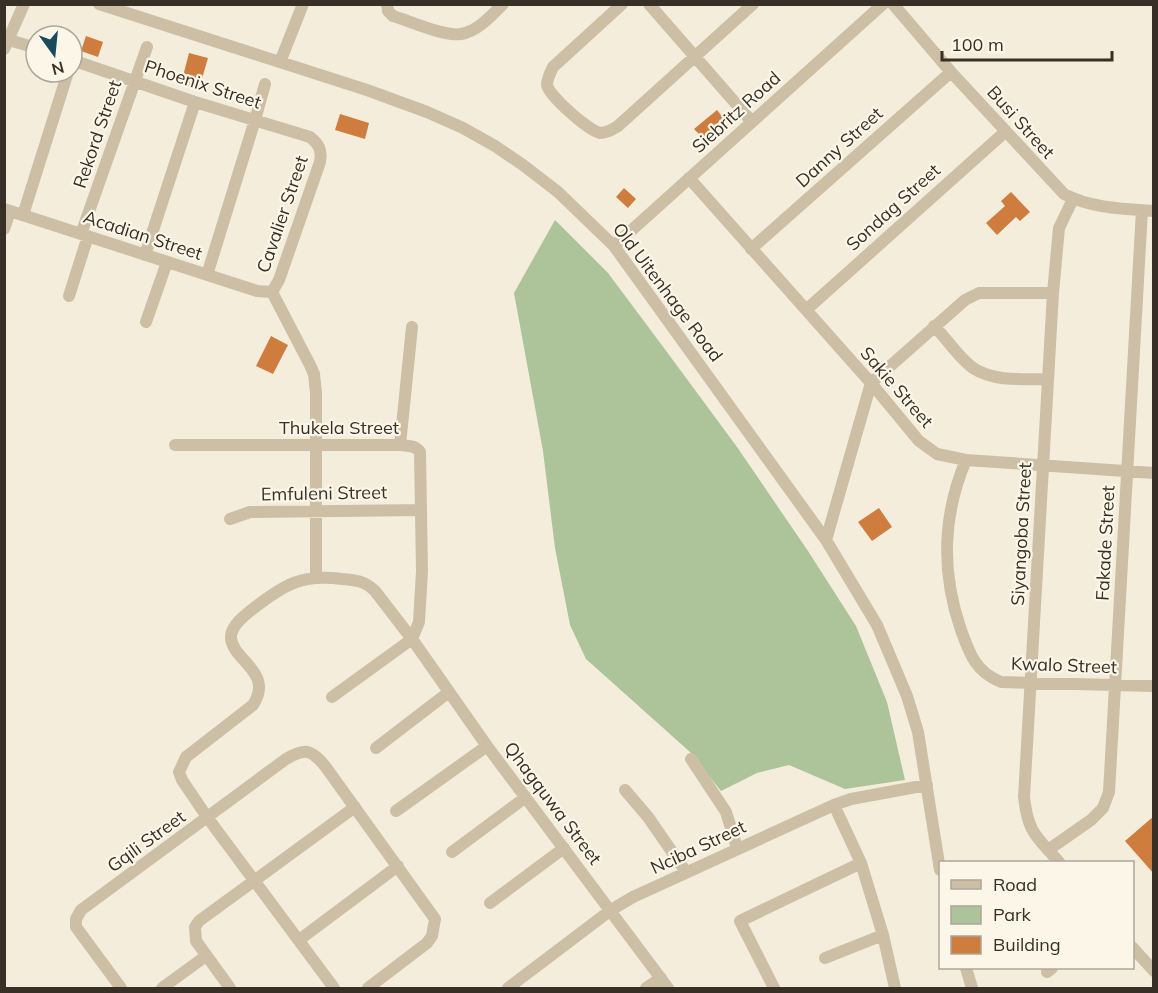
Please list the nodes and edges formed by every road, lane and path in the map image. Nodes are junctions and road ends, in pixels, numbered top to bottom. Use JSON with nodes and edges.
{"nodes":[{"id":1,"x":24,"y":4,"type":"edge"},
{"id":2,"x":99,"y":4,"type":"edge"},
{"id":3,"x":303,"y":4,"type":"edge"},
{"id":4,"x":387,"y":4,"type":"edge"},
{"id":5,"x":503,"y":4,"type":"edge"},
{"id":6,"x":622,"y":4,"type":"edge"},
{"id":7,"x":649,"y":4,"type":"edge"},
{"id":8,"x":753,"y":4,"type":"edge"},
{"id":9,"x":883,"y":4,"type":"edge"},
{"id":10,"x":893,"y":4,"type":"edge"},
{"id":11,"x":7,"y":44,"type":"edge"},
{"id":12,"x":24,"y":46,"type":"edge"},
{"id":13,"x":147,"y":47,"type":"dead end"},
{"id":14,"x":694,"y":56,"type":"junction"},
{"id":15,"x":280,"y":62,"type":"junction"},
{"id":16,"x":84,"y":64,"type":"edge"},
{"id":17,"x":951,"y":72,"type":"junction"},
{"id":18,"x":135,"y":81,"type":"junction"},
{"id":19,"x":64,"y":84,"type":"edge"},
{"id":20,"x":265,"y":84,"type":"dead end"},
{"id":21,"x":195,"y":102,"type":"junction"},
{"id":22,"x":255,"y":120,"type":"junction"},
{"id":23,"x":752,"y":122,"type":"junction"},
{"id":24,"x":1005,"y":132,"type":"junction"},
{"id":25,"x":319,"y":146,"type":"joint"},
{"id":26,"x":689,"y":178,"type":"junction"},
{"id":27,"x":1073,"y":199,"type":"junction"},
{"id":28,"x":7,"y":210,"type":"edge"},
{"id":29,"x":1148,"y":210,"type":"edge"},
{"id":30,"x":23,"y":215,"type":"junction"},
{"id":31,"x":4,"y":230,"type":"edge"},
{"id":32,"x":85,"y":235,"type":"junction"},
{"id":33,"x":614,"y":246,"type":"junction"},
{"id":34,"x":751,"y":249,"type":"junction"},
{"id":35,"x":145,"y":255,"type":"junction"},
{"id":36,"x":167,"y":262,"type":"junction"},
{"id":37,"x":207,"y":275,"type":"junction"},
{"id":38,"x":272,"y":292,"type":"junction"},
{"id":39,"x":1053,"y":293,"type":"junction"},
{"id":40,"x":69,"y":296,"type":"dead end"},
{"id":41,"x":806,"y":310,"type":"junction"},
{"id":42,"x":146,"y":322,"type":"dead end"},
{"id":43,"x":934,"y":326,"type":"junction"},
{"id":44,"x":412,"y":327,"type":"dead end"},
{"id":45,"x":1048,"y":379,"type":"junction"},
{"id":46,"x":871,"y":383,"type":"junction"},
{"id":47,"x":175,"y":445,"type":"dead end"},
{"id":48,"x":400,"y":445,"type":"junction"},
{"id":49,"x":315,"y":446,"type":"junction"},
{"id":50,"x":966,"y":460,"type":"junction"},
{"id":51,"x":1043,"y":466,"type":"junction"},
{"id":52,"x":1127,"y":470,"type":"junction"},
{"id":53,"x":1154,"y":473,"type":"edge"},
{"id":54,"x":421,"y":510,"type":"junction"},
{"id":55,"x":315,"y":511,"type":"junction"},
{"id":56,"x":230,"y":519,"type":"dead end"},
{"id":57,"x":826,"y":540,"type":"junction"},
{"id":58,"x":316,"y":577,"type":"junction"},
{"id":59,"x":412,"y":639,"type":"junction"},
{"id":60,"x":1032,"y":682,"type":"junction"},
{"id":61,"x":1116,"y":685,"type":"junction"},
{"id":62,"x":1154,"y":686,"type":"edge"},
{"id":63,"x":449,"y":692,"type":"junction"},
{"id":64,"x":332,"y":697,"type":"dead end"},
{"id":65,"x":487,"y":746,"type":"junction"},
{"id":66,"x":376,"y":748,"type":"dead end"},
{"id":67,"x":691,"y":759,"type":"dead end"},
{"id":68,"x":927,"y":785,"type":"junction"},
{"id":69,"x":625,"y":790,"type":"dead end"},
{"id":70,"x":526,"y":797,"type":"junction"},
{"id":71,"x":834,"y":805,"type":"junction"},
{"id":72,"x":355,"y":807,"type":"junction"},
{"id":73,"x":396,"y":811,"type":"dead end"},
{"id":74,"x":207,"y":817,"type":"junction"},
{"id":75,"x":564,"y":848,"type":"junction"},
{"id":76,"x":737,"y":848,"type":"junction"},
{"id":77,"x":1048,"y":850,"type":"junction"},
{"id":78,"x":452,"y":852,"type":"dead end"},
{"id":79,"x":1058,"y":861,"type":"edge"},
{"id":80,"x":939,"y":863,"type":"edge"},
{"id":81,"x":861,"y":864,"type":"junction"},
{"id":82,"x":398,"y":866,"type":"junction"},
{"id":83,"x":686,"y":872,"type":"junction"},
{"id":84,"x":255,"y":879,"type":"junction"},
{"id":85,"x":490,"y":903,"type":"dead end"},
{"id":86,"x":611,"y":910,"type":"junction"},
{"id":87,"x":883,"y":935,"type":"junction"},
{"id":88,"x":299,"y":940,"type":"junction"},
{"id":89,"x":1134,"y":949,"type":"edge"},
{"id":90,"x":206,"y":956,"type":"junction"},
{"id":91,"x":825,"y":958,"type":"dead end"},
{"id":92,"x":966,"y":969,"type":"edge"},
{"id":93,"x":1154,"y":971,"type":"edge"},
{"id":94,"x":665,"y":983,"type":"edge"},
{"id":95,"x":121,"y":988,"type":"edge"},
{"id":96,"x":162,"y":988,"type":"edge"},
{"id":97,"x":230,"y":988,"type":"edge"},
{"id":98,"x":334,"y":988,"type":"edge"},
{"id":99,"x":368,"y":988,"type":"edge"},
{"id":100,"x":508,"y":988,"type":"edge"},
{"id":101,"x":646,"y":988,"type":"edge"},
{"id":102,"x":774,"y":988,"type":"edge"},
{"id":103,"x":895,"y":988,"type":"edge"},
{"id":104,"x":972,"y":988,"type":"edge"}],
"edges":[{"from":1,"to":11,"type":"street"},
{"from":2,"to":15,"type":"street","name":"Old Uitenhage Road"},
{"from":3,"to":15,"type":"street"},
{"from":4,"to":5,"type":"street"},
{"from":6,"to":14,"type":"street"},
{"from":7,"to":14,"type":"street"},
{"from":8,"to":14,"type":"street"},
{"from":9,"to":23,"type":"street","name":"Siebritz Road"},
{"from":10,"to":17,"type":"street","name":"Busi Street"},
{"from":11,"to":12,"type":"street"},
{"from":13,"to":18,"type":"street","name":"Rekord Street"},
{"from":14,"to":23,"type":"street"},
{"from":15,"to":33,"type":"street","name":"Old Uitenhage Road"},
{"from":16,"to":18,"type":"street","name":"Phoenix Street"},
{"from":17,"to":24,"type":"street","name":"Busi Street"},
{"from":17,"to":34,"type":"street","name":"Danny Street"},
{"from":18,"to":21,"type":"street","name":"Phoenix Street"},
{"from":18,"to":32,"type":"street","name":"Rekord Street"},
{"from":19,"to":30,"type":"street"},
{"from":20,"to":22,"type":"street"},
{"from":21,"to":22,"type":"street","name":"Phoenix Street"},
{"from":21,"to":35,"type":"street"},
{"from":22,"to":25,"type":"street","name":"Phoenix Street"},
{"from":22,"to":37,"type":"street"},
{"from":23,"to":26,"type":"street","name":"Siebritz Road"},
{"from":24,"to":27,"type":"street","name":"Busi Street"},
{"from":24,"to":41,"type":"street","name":"Sondag Street"},
{"from":25,"to":38,"type":"street","name":"Cavalier Street"},
{"from":26,"to":33,"type":"street","name":"Siebritz Road"},
{"from":26,"to":34,"type":"street","name":"Sakie Street"},
{"from":27,"to":29,"type":"street","name":"Busi Street"},
{"from":27,"to":39,"type":"street","name":"Siyangoba Street"},
{"from":28,"to":30,"type":"street","name":"Acadian Street"},
{"from":28,"to":31,"type":"street"},
{"from":29,"to":52,"type":"street","name":"Fakade Street"},
{"from":30,"to":32,"type":"street","name":"Acadian Street"},
{"from":32,"to":35,"type":"street","name":"Acadian Street"},
{"from":32,"to":40,"type":"street","name":"Rekord Street"},
{"from":33,"to":57,"type":"street","name":"Old Uitenhage Road"},
{"from":34,"to":41,"type":"street","name":"Sakie Street"},
{"from":35,"to":36,"type":"street","name":"Acadian Street"},
{"from":36,"to":37,"type":"street","name":"Acadian Street"},
{"from":36,"to":42,"type":"street"},
{"from":37,"to":38,"type":"street","name":"Acadian Street"},
{"from":38,"to":49,"type":"street"},
{"from":39,"to":43,"type":"street"},
{"from":39,"to":45,"type":"street","name":"Siyangoba Street"},
{"from":41,"to":46,"type":"street","name":"Sakie Street"},
{"from":43,"to":45,"type":"street"},
{"from":43,"to":46,"type":"street"},
{"from":44,"to":48,"type":"street"},
{"from":45,"to":51,"type":"street","name":"Siyangoba Street"},
{"from":46,"to":50,"type":"street","name":"Sakie Street"},
{"from":46,"to":57,"type":"street"},
{"from":47,"to":49,"type":"street","name":"Thukela Street"},
{"from":48,"to":49,"type":"street","name":"Thukela Street"},
{"from":48,"to":54,"type":"street","name":"Thukela Street"},
{"from":49,"to":55,"type":"street"},
{"from":50,"to":51,"type":"street","name":"Sakie Street"},
{"from":50,"to":60,"type":"street","name":"Kwalo Street"},
{"from":51,"to":52,"type":"street","name":"Sakie Street"},
{"from":51,"to":60,"type":"street","name":"Siyangoba Street"},
{"from":52,"to":53,"type":"street","name":"Sakie Street"},
{"from":52,"to":61,"type":"street","name":"Fakade Street"},
{"from":54,"to":55,"type":"street","name":"Emfuleni Street"},
{"from":54,"to":59,"type":"street","name":"Thukela Street"},
{"from":55,"to":56,"type":"street","name":"Emfuleni Street"},
{"from":55,"to":58,"type":"street"},
{"from":57,"to":68,"type":"street","name":"Old Uitenhage Road"},
{"from":58,"to":59,"type":"street","name":"Gqili Street"},
{"from":58,"to":74,"type":"street","name":"Gqili Street"},
{"from":59,"to":63,"type":"street","name":"Qhagquwa Street"},
{"from":59,"to":64,"type":"street"},
{"from":60,"to":61,"type":"street","name":"Kwalo Street"},
{"from":60,"to":77,"type":"street","name":"Siyangoba Street"},
{"from":61,"to":62,"type":"street","name":"Kwalo Street"},
{"from":61,"to":77,"type":"street","name":"Fakade Street"},
{"from":63,"to":65,"type":"street","name":"Qhagquwa Street"},
{"from":63,"to":66,"type":"street"},
{"from":65,"to":70,"type":"street","name":"Qhagquwa Street"},
{"from":65,"to":73,"type":"street"},
{"from":67,"to":76,"type":"street"},
{"from":68,"to":71,"type":"street","name":"Nciba Street"},
{"from":68,"to":80,"type":"street","name":"Old Uitenhage Road"},
{"from":69,"to":83,"type":"street"},
{"from":70,"to":75,"type":"street","name":"Qhagquwa Street"},
{"from":70,"to":78,"type":"street"},
{"from":71,"to":76,"type":"street","name":"Nciba Street"},
{"from":71,"to":81,"type":"street"},
{"from":72,"to":74,"type":"street"},
{"from":72,"to":82,"type":"street"},
{"from":72,"to":84,"type":"street"},
{"from":74,"to":84,"type":"street"},
{"from":74,"to":95,"type":"street","name":"Gqili Street"},
{"from":75,"to":85,"type":"street"},
{"from":75,"to":86,"type":"street","name":"Qhagquwa Street"},
{"from":76,"to":83,"type":"street","name":"Nciba Street"},
{"from":77,"to":79,"type":"street","name":"Siyangoba Street"},
{"from":81,"to":87,"type":"street"},
{"from":81,"to":102,"type":"street"},
{"from":82,"to":88,"type":"street"},
{"from":82,"to":99,"type":"street"},
{"from":83,"to":86,"type":"street","name":"Nciba Street"},
{"from":84,"to":88,"type":"street"},
{"from":84,"to":90,"type":"street"},
{"from":86,"to":94,"type":"street","name":"Qhagquwa Street"},
{"from":86,"to":100,"type":"street","name":"Nciba Street"},
{"from":87,"to":91,"type":"street"},
{"from":87,"to":103,"type":"street"},
{"from":88,"to":98,"type":"street"},
{"from":89,"to":93,"type":"street"},
{"from":90,"to":96,"type":"street"},
{"from":90,"to":97,"type":"street"},
{"from":92,"to":104,"type":"street"},
{"from":94,"to":101,"type":"street"}]}
